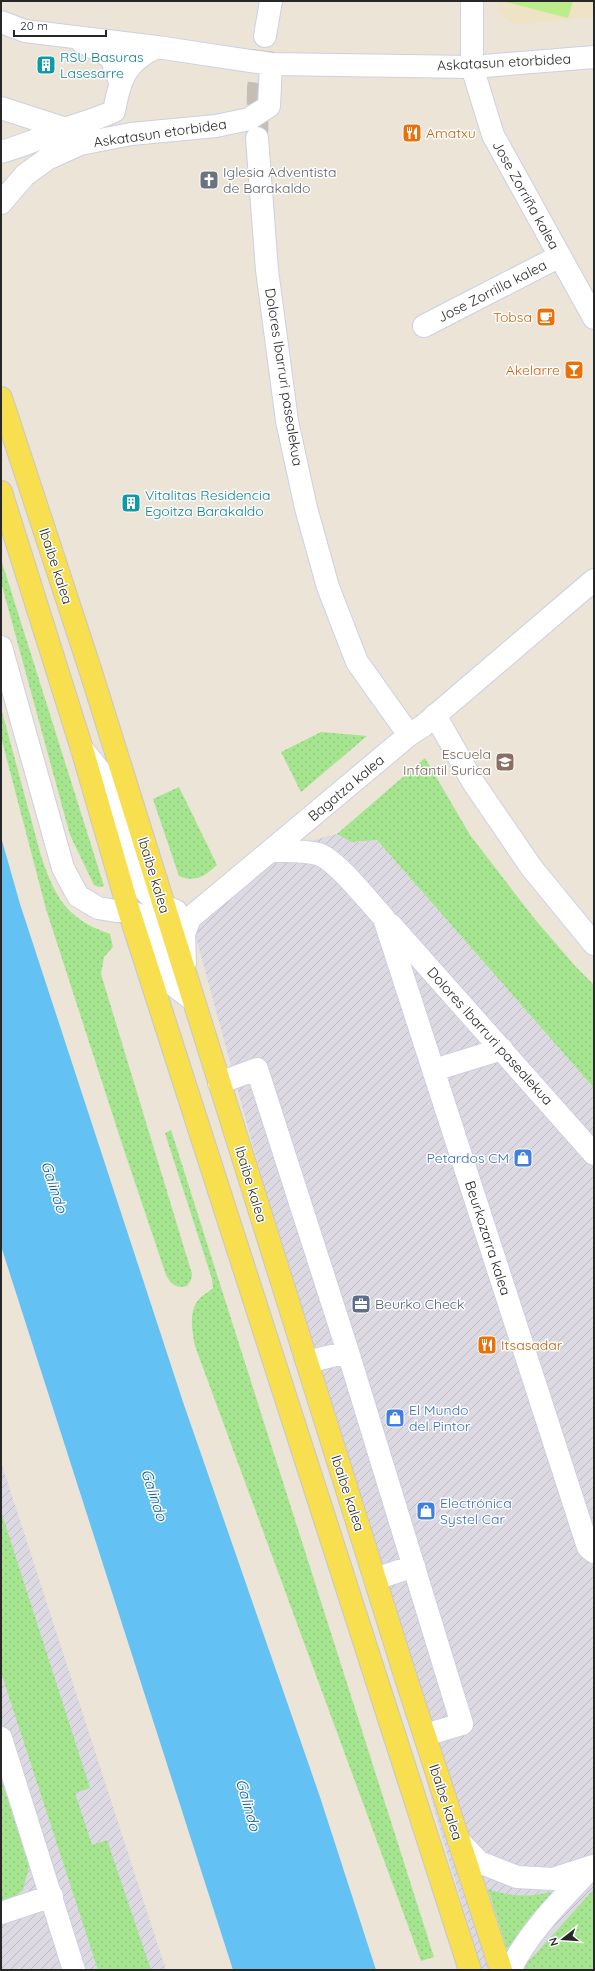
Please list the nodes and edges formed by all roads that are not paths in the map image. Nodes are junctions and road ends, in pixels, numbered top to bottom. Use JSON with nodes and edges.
{"nodes":[{"id":1,"x":271,"y":1,"type":"edge"},
{"id":2,"x":472,"y":1,"type":"edge"},
{"id":3,"x":1,"y":22,"type":"edge"},
{"id":4,"x":69,"y":36,"type":"junction"},
{"id":5,"x":266,"y":36,"type":"tunnel mouth"},
{"id":6,"x":157,"y":47,"type":"junction"},
{"id":7,"x":594,"y":57,"type":"edge"},
{"id":8,"x":270,"y":64,"type":"junction"},
{"id":9,"x":472,"y":67,"type":"junction"},
{"id":10,"x":120,"y":82,"type":"junction"},
{"id":11,"x":1,"y":108,"type":"edge"},
{"id":12,"x":66,"y":129,"type":"junction"},
{"id":13,"x":257,"y":138,"type":"tunnel mouth"},
{"id":14,"x":1,"y":152,"type":"edge"},
{"id":15,"x":1,"y":203,"type":"edge"},
{"id":16,"x":560,"y":256,"type":"junction"},
{"id":17,"x":594,"y":318,"type":"edge"},
{"id":18,"x":424,"y":326,"type":"dead end"},
{"id":19,"x":1,"y":398,"type":"edge"},
{"id":20,"x":1,"y":492,"type":"edge"},
{"id":21,"x":594,"y":580,"type":"edge"},
{"id":22,"x":1,"y":647,"type":"edge"},
{"id":23,"x":435,"y":716,"type":"junction"},
{"id":24,"x":409,"y":735,"type":"junction"},
{"id":25,"x":82,"y":749,"type":"junction"},
{"id":26,"x":271,"y":851,"type":"junction"},
{"id":27,"x":164,"y":906,"type":"junction"},
{"id":28,"x":129,"y":911,"type":"junction"},
{"id":29,"x":190,"y":918,"type":"junction"},
{"id":30,"x":384,"y":918,"type":"junction"},
{"id":31,"x":594,"y":944,"type":"edge"},
{"id":32,"x":185,"y":974,"type":"junction"},
{"id":33,"x":193,"y":1000,"type":"junction"},
{"id":34,"x":502,"y":1049,"type":"junction"},
{"id":35,"x":434,"y":1070,"type":"junction"},
{"id":36,"x":219,"y":1083,"type":"junction"},
{"id":37,"x":594,"y":1154,"type":"edge"},
{"id":38,"x":348,"y":1352,"type":"junction"},
{"id":39,"x":307,"y":1362,"type":"junction"},
{"id":40,"x":594,"y":1552,"type":"edge"},
{"id":41,"x":414,"y":1566,"type":"junction"},
{"id":42,"x":375,"y":1580,"type":"junction"},
{"id":43,"x":424,"y":1735,"type":"junction"},
{"id":44,"x":1,"y":1738,"type":"edge"},
{"id":45,"x":459,"y":1841,"type":"junction"},
{"id":46,"x":593,"y":1866,"type":"edge"},
{"id":47,"x":52,"y":1896,"type":"junction"},
{"id":48,"x":1,"y":1913,"type":"edge"},
{"id":49,"x":74,"y":1970,"type":"edge"},
{"id":50,"x":470,"y":1970,"type":"edge"},
{"id":51,"x":502,"y":1970,"type":"edge"},
{"id":52,"x":510,"y":1970,"type":"edge"}],
"edges":[{"from":1,"to":5,"type":"street"},
{"from":2,"to":9,"type":"street","name":"Jose Zorriña kalea"},
{"from":3,"to":4,"type":"street","name":"Askatasun etorbidea"},
{"from":4,"to":6,"type":"street","name":"Askatasun etorbidea"},
{"from":4,"to":10,"type":"street"},
{"from":6,"to":8,"type":"street","name":"Askatasun etorbidea"},
{"from":6,"to":10,"type":"street","name":"Askatasun etorbidea"},
{"from":7,"to":9,"type":"street","name":"Askatasun etorbidea"},
{"from":8,"to":9,"type":"street","name":"Askatasun etorbidea"},
{"from":8,"to":15,"type":"street","name":"Askatasun etorbidea"},
{"from":9,"to":16,"type":"street","name":"Jose Zorriña kalea"},
{"from":10,"to":12,"type":"street","name":"Askatasun etorbidea"},
{"from":11,"to":12,"type":"street"},
{"from":12,"to":14,"type":"street","name":"Askatasun etorbidea"},
{"from":13,"to":24,"type":"street","name":"Dolores Ibarruri pasealekua"},
{"from":16,"to":17,"type":"street","name":"Jose Zorriña kalea"},
{"from":16,"to":18,"type":"street","name":"Jose Zorrilla kalea"},
{"from":19,"to":27,"type":"main road","name":"Ibaibe kalea"},
{"from":20,"to":25,"type":"main road","name":"Ibaibe kalea"},
{"from":21,"to":23,"type":"street","name":"Bagatza kalea"},
{"from":22,"to":28,"type":"street"},
{"from":23,"to":24,"type":"street","name":"Bagatza kalea"},
{"from":23,"to":31,"type":"street"},
{"from":24,"to":26,"type":"street","name":"Bagatza kalea"},
{"from":25,"to":27,"type":"street"},
{"from":25,"to":28,"type":"main road","name":"Ibaibe kalea"},
{"from":26,"to":29,"type":"street","name":"Bagatza kalea"},
{"from":26,"to":30,"type":"street","name":"Beurkozarra kalea"},
{"from":27,"to":29,"type":"street"},
{"from":27,"to":32,"type":"main road","name":"Ibaibe kalea"},
{"from":28,"to":33,"type":"street"},
{"from":28,"to":50,"type":"main road","name":"Ibaibe kalea"},
{"from":29,"to":32,"type":"street"},
{"from":30,"to":34,"type":"street","name":"Dolores Ibarruri pasealekua"},
{"from":30,"to":35,"type":"street","name":"Beurkozarra kalea"},
{"from":32,"to":33,"type":"main road","name":"Ibaibe kalea"},
{"from":33,"to":36,"type":"main road","name":"Ibaibe kalea"},
{"from":34,"to":35,"type":"street"},
{"from":34,"to":37,"type":"street","name":"Dolores Ibarruri pasealekua"},
{"from":35,"to":40,"type":"street","name":"Beurkozarra kalea"},
{"from":36,"to":38,"type":"street"},
{"from":36,"to":39,"type":"main road","name":"Ibaibe kalea"},
{"from":38,"to":39,"type":"street"},
{"from":38,"to":41,"type":"street"},
{"from":39,"to":42,"type":"main road","name":"Ibaibe kalea"},
{"from":41,"to":42,"type":"street"},
{"from":41,"to":43,"type":"street"},
{"from":42,"to":43,"type":"main road","name":"Ibaibe kalea"},
{"from":43,"to":45,"type":"main road","name":"Ibaibe kalea"},
{"from":44,"to":47,"type":"street"},
{"from":45,"to":46,"type":"street"},
{"from":45,"to":51,"type":"main road","name":"Ibaibe kalea"},
{"from":46,"to":52,"type":"street"},
{"from":47,"to":48,"type":"street"},
{"from":47,"to":49,"type":"street"}]}
